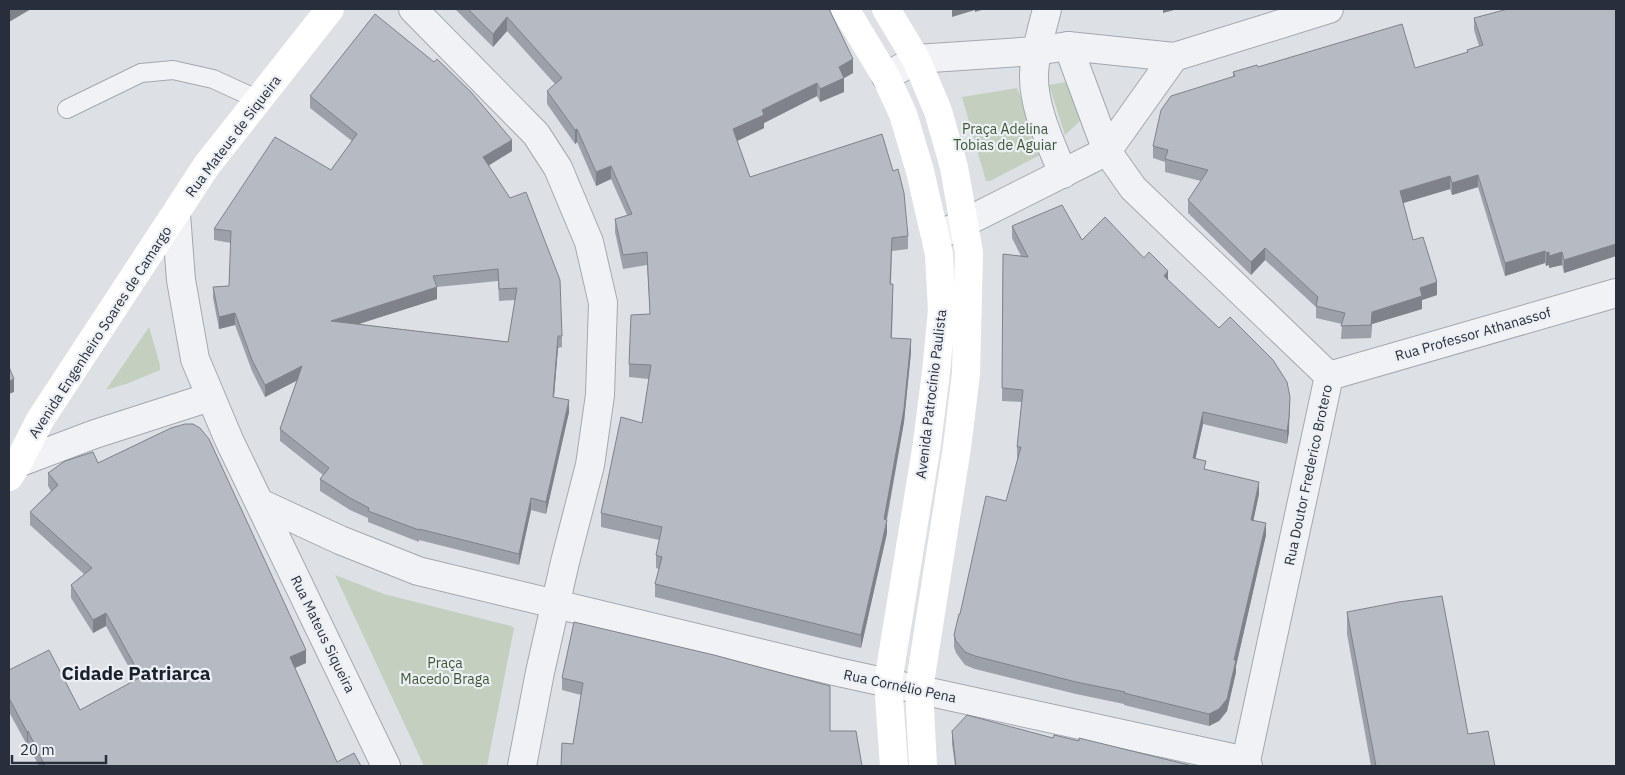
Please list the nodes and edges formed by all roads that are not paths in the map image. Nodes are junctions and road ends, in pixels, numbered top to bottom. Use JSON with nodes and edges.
{"nodes":[{"id":1,"x":330,"y":9,"type":"edge"},
{"id":2,"x":413,"y":9,"type":"edge"},
{"id":3,"x":845,"y":9,"type":"edge"},
{"id":4,"x":886,"y":9,"type":"edge"},
{"id":5,"x":1047,"y":9,"type":"edge"},
{"id":6,"x":1330,"y":9,"type":"edge"},
{"id":7,"x":1068,"y":46,"type":"junction"},
{"id":8,"x":1036,"y":50,"type":"junction"},
{"id":9,"x":1174,"y":57,"type":"junction"},
{"id":10,"x":916,"y":59,"type":"junction"},
{"id":11,"x":886,"y":77,"type":"junction"},
{"id":12,"x":259,"y":100,"type":"junction"},
{"id":13,"x":67,"y":109,"type":"dead end"},
{"id":14,"x":1107,"y":151,"type":"junction"},
{"id":15,"x":1062,"y":174,"type":"junction"},
{"id":16,"x":176,"y":214,"type":"junction"},
{"id":17,"x":964,"y":224,"type":"junction"},
{"id":18,"x":936,"y":236,"type":"junction"},
{"id":19,"x":1616,"y":293,"type":"edge"},
{"id":20,"x":1330,"y":376,"type":"junction"},
{"id":21,"x":210,"y":397,"type":"junction"},
{"id":22,"x":14,"y":470,"type":"edge"},
{"id":23,"x":260,"y":502,"type":"junction"},
{"id":24,"x":556,"y":603,"type":"junction"},
{"id":25,"x":888,"y":682,"type":"junction"},
{"id":26,"x":919,"y":690,"type":"junction"},
{"id":27,"x":1247,"y":764,"type":"edge"},
{"id":28,"x":386,"y":766,"type":"edge"},
{"id":29,"x":522,"y":766,"type":"edge"},
{"id":30,"x":894,"y":766,"type":"edge"},
{"id":31,"x":923,"y":766,"type":"edge"}],
"edges":[{"from":1,"to":12,"type":"street","name":"Rua Mateus de Siqueira"},
{"from":2,"to":24,"type":"street"},
{"from":3,"to":11,"type":"street","name":"Avenida Patrocínio Paulista"},
{"from":4,"to":10,"type":"street","name":"Avenida Patrocínio Paulista"},
{"from":5,"to":8,"type":"street"},
{"from":6,"to":9,"type":"street"},
{"from":7,"to":8,"type":"street"},
{"from":7,"to":9,"type":"street"},
{"from":7,"to":14,"type":"street"},
{"from":8,"to":10,"type":"street"},
{"from":8,"to":15,"type":"street"},
{"from":9,"to":14,"type":"street"},
{"from":10,"to":11,"type":"street"},
{"from":10,"to":17,"type":"street","name":"Avenida Patrocínio Paulista"},
{"from":11,"to":18,"type":"street","name":"Avenida Patrocínio Paulista"},
{"from":12,"to":13,"type":"lane"},
{"from":12,"to":16,"type":"street","name":"Rua Mateus de Siqueira"},
{"from":14,"to":15,"type":"street"},
{"from":14,"to":20,"type":"street","name":"Rua Doutor Frederico Brotero"},
{"from":15,"to":17,"type":"street"},
{"from":16,"to":21,"type":"street"},
{"from":16,"to":22,"type":"street","name":"Avenida Engenheiro Soares de Camargo"},
{"from":17,"to":18,"type":"street"},
{"from":17,"to":26,"type":"street","name":"Avenida Patrocínio Paulista"},
{"from":18,"to":25,"type":"street","name":"Avenida Patrocínio Paulista"},
{"from":19,"to":20,"type":"street","name":"Rua Professor Athanassof"},
{"from":20,"to":27,"type":"street","name":"Rua Doutor Frederico Brotero"},
{"from":21,"to":22,"type":"street"},
{"from":21,"to":23,"type":"street"},
{"from":23,"to":24,"type":"street"},
{"from":23,"to":28,"type":"street","name":"Rua Mateus Siqueira"},
{"from":24,"to":25,"type":"street","name":"Rua Cornélio Pena"},
{"from":24,"to":29,"type":"street"},
{"from":25,"to":26,"type":"street","name":"Rua Cornélio Pena"},
{"from":25,"to":30,"type":"street","name":"Avenida Patrocínio Paulista"},
{"from":26,"to":27,"type":"street","name":"Rua Cornélio Pena"},
{"from":26,"to":31,"type":"street","name":"Avenida Patrocínio Paulista"}]}
